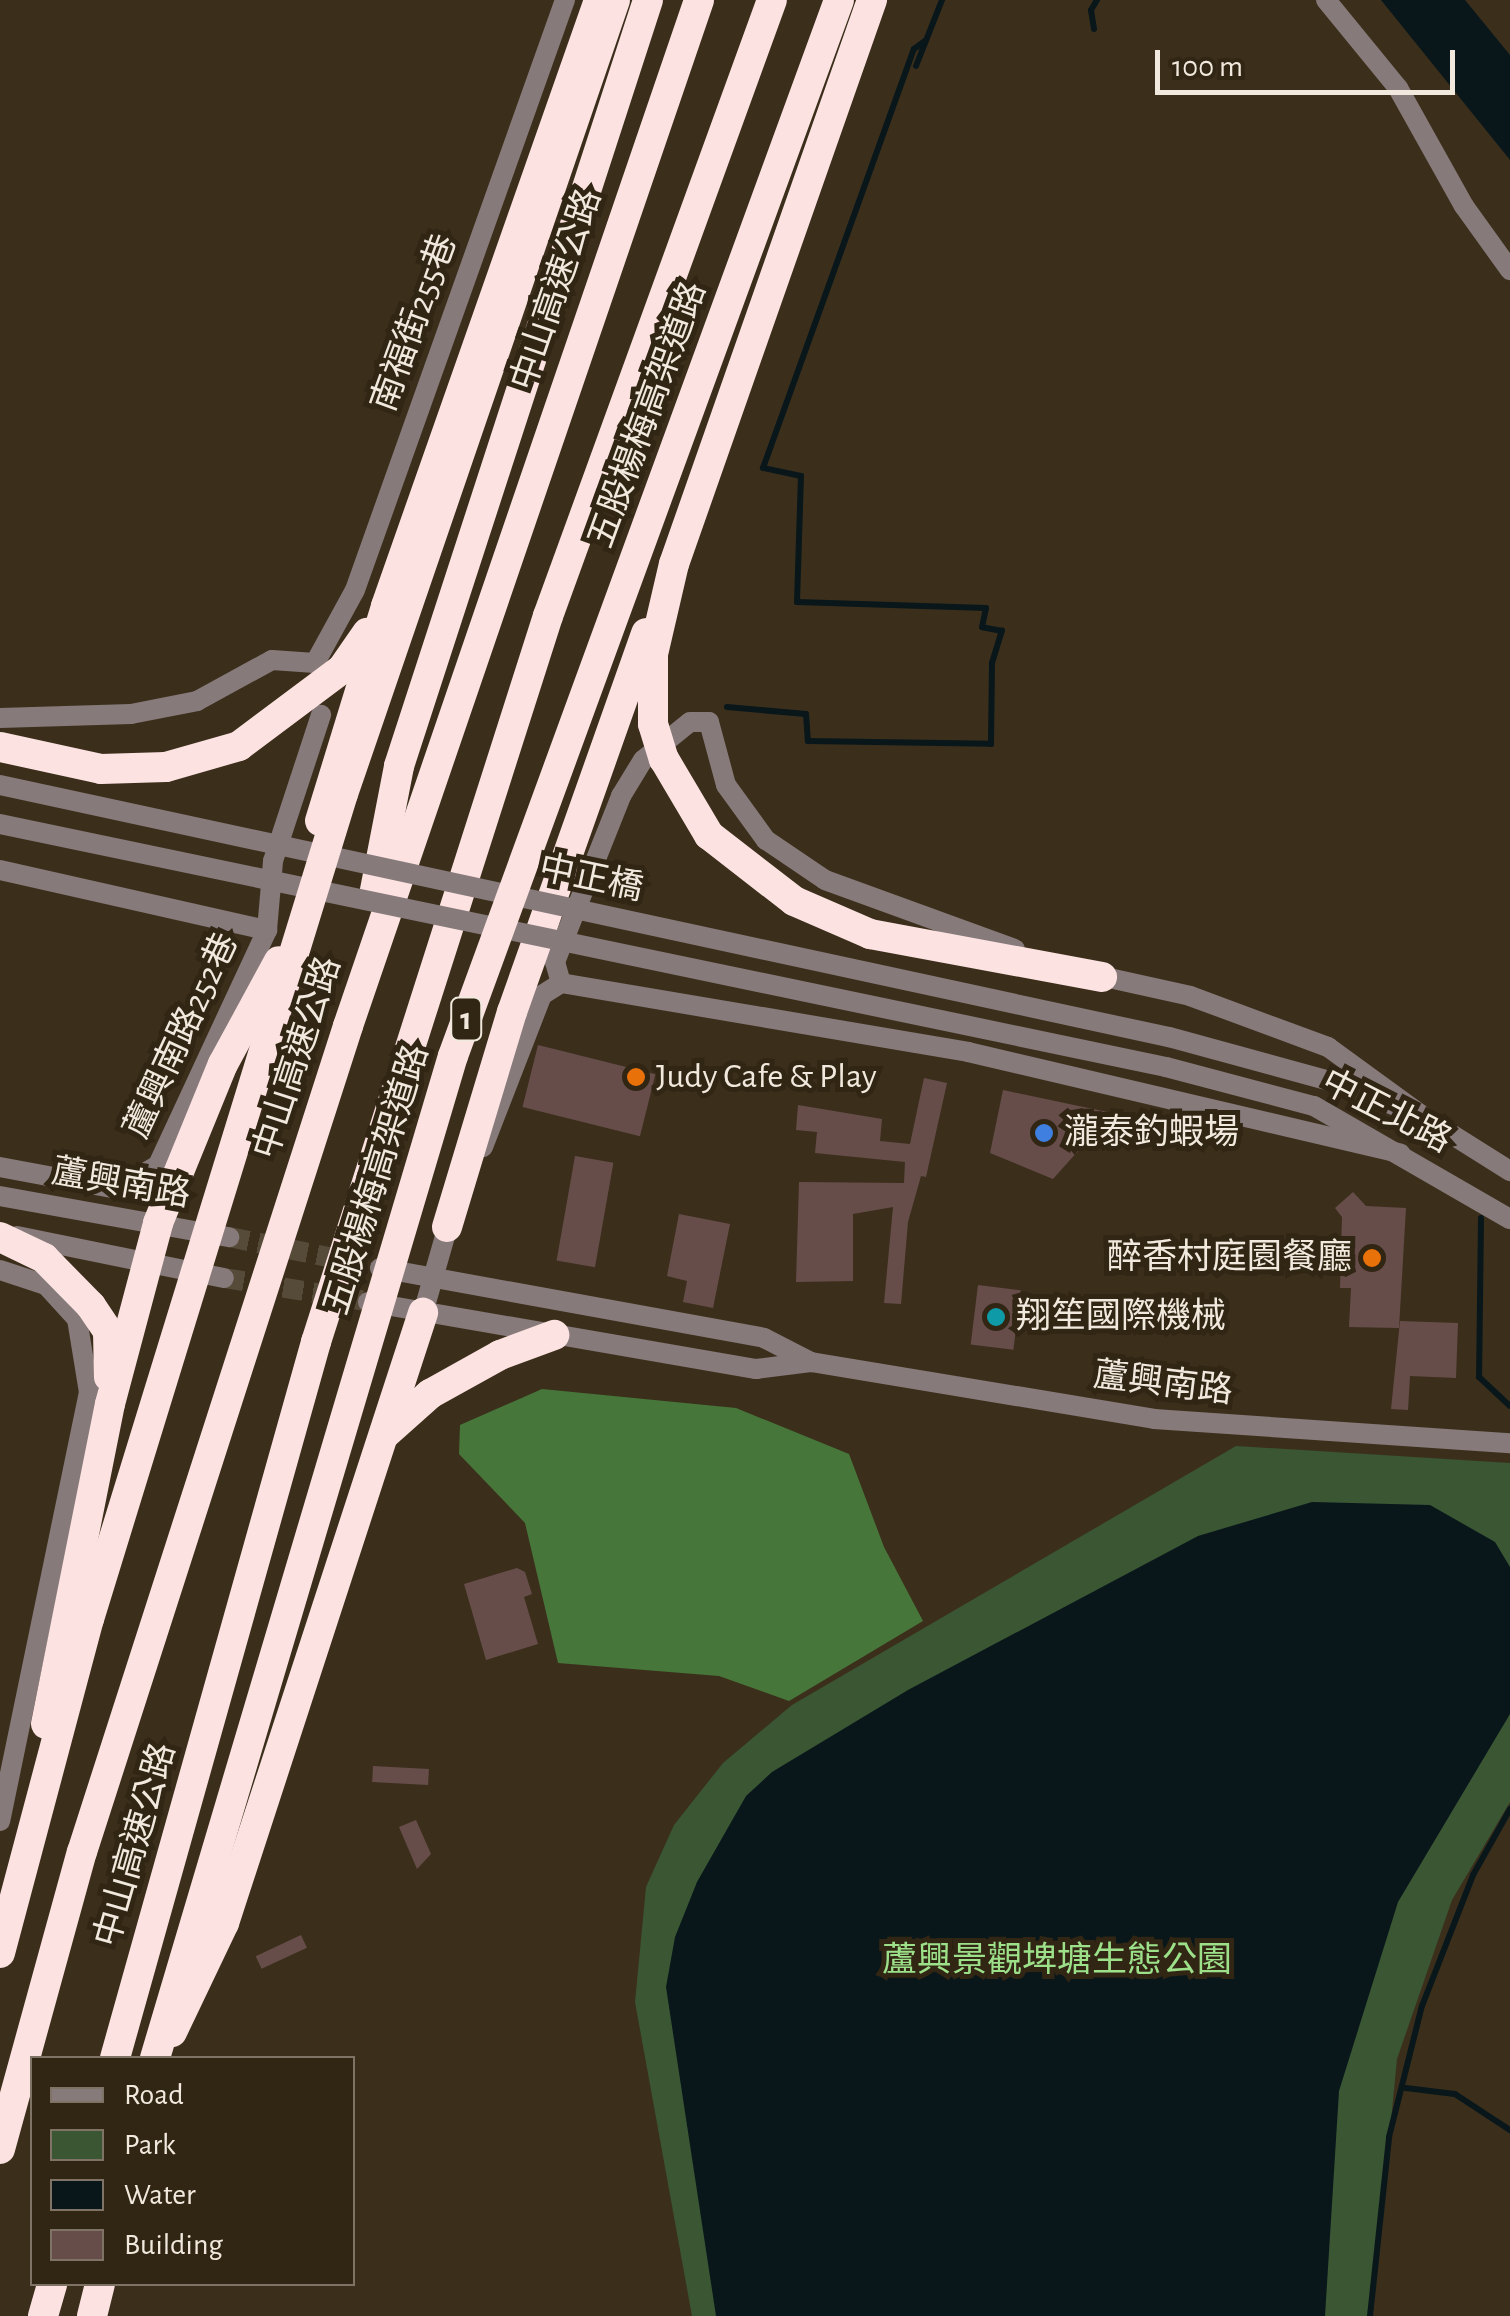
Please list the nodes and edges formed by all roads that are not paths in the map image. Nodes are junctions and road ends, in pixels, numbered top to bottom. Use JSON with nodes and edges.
{"nodes":[{"id":1,"x":565,"y":0,"type":"edge"},
{"id":2,"x":598,"y":0,"type":"edge"},
{"id":3,"x":615,"y":0,"type":"edge"},
{"id":4,"x":648,"y":0,"type":"edge"},
{"id":5,"x":699,"y":0,"type":"edge"},
{"id":6,"x":772,"y":0,"type":"edge"},
{"id":7,"x":839,"y":0,"type":"edge"},
{"id":8,"x":872,"y":0,"type":"edge"},
{"id":9,"x":1326,"y":0,"type":"edge"},
{"id":10,"x":1510,"y":270,"type":"edge"},
{"id":11,"x":674,"y":564,"type":"junction"},
{"id":12,"x":386,"y":606,"type":"junction"},
{"id":13,"x":321,"y":714,"type":"dead end"},
{"id":14,"x":0,"y":718,"type":"edge"},
{"id":15,"x":0,"y":747,"type":"edge"},
{"id":16,"x":0,"y":785,"type":"edge"},
{"id":17,"x":0,"y":824,"type":"edge"},
{"id":18,"x":0,"y":870,"type":"edge"},
{"id":19,"x":266,"y":930,"type":"junction"},
{"id":20,"x":1102,"y":977,"type":"junction"},
{"id":21,"x":561,"y":983,"type":"junction"},
{"id":22,"x":348,"y":1026,"type":"junction"},
{"id":23,"x":1169,"y":1037,"type":"joint"},
{"id":24,"x":1166,"y":1067,"type":"joint"},
{"id":25,"x":1424,"y":1117,"type":"junction"},
{"id":26,"x":1400,"y":1153,"type":"junction"},
{"id":27,"x":0,"y":1167,"type":"edge"},
{"id":28,"x":1510,"y":1170,"type":"edge"},
{"id":29,"x":0,"y":1196,"type":"edge"},
{"id":30,"x":1510,"y":1218,"type":"edge"},
{"id":31,"x":158,"y":1223,"type":"junction"},
{"id":32,"x":447,"y":1227,"type":"junction"},
{"id":33,"x":0,"y":1235,"type":"edge"},
{"id":34,"x":230,"y":1237,"type":"tunnel mouth"},
{"id":35,"x":152,"y":1261,"type":"junction"},
{"id":36,"x":378,"y":1267,"type":"tunnel mouth"},
{"id":37,"x":0,"y":1270,"type":"edge"},
{"id":38,"x":432,"y":1277,"type":"junction"},
{"id":39,"x":224,"y":1278,"type":"tunnel mouth"},
{"id":40,"x":366,"y":1302,"type":"tunnel mouth"},
{"id":41,"x":422,"y":1313,"type":"junction"},
{"id":42,"x":554,"y":1335,"type":"junction"},
{"id":43,"x":810,"y":1362,"type":"junction"},
{"id":44,"x":110,"y":1404,"type":"junction"},
{"id":45,"x":382,"y":1437,"type":"junction"},
{"id":46,"x":1510,"y":1443,"type":"edge"},
{"id":47,"x":0,"y":1821,"type":"edge"},
{"id":48,"x":0,"y":1915,"type":"edge"},
{"id":49,"x":0,"y":1953,"type":"edge"},
{"id":50,"x":116,"y":2056,"type":"edge"},
{"id":51,"x":158,"y":2056,"type":"edge"},
{"id":52,"x":158,"y":2056,"type":"edge"},
{"id":53,"x":0,"y":2149,"type":"edge"},
{"id":54,"x":51,"y":2286,"type":"edge"},
{"id":55,"x":100,"y":2286,"type":"edge"},
{"id":56,"x":43,"y":2316,"type":"edge"},
{"id":57,"x":92,"y":2316,"type":"edge"}],
"edges":[{"from":1,"to":14,"type":"street","name":"南福街255巷"},
{"from":2,"to":12,"type":"highway"},
{"from":3,"to":49,"type":"highway","bridge":true},
{"from":4,"to":22,"type":"highway"},
{"from":5,"to":22,"type":"highway","name":"中山高速公路"},
{"from":6,"to":50,"type":"highway","name":"中山高速公路","number":"1"},
{"from":7,"to":51,"type":"highway","name":"五股楊梅高架道路","number":"1","bridge":true},
{"from":8,"to":11,"type":"highway"},
{"from":9,"to":10,"type":"street"},
{"from":11,"to":20,"type":"highway","bridge":true},
{"from":11,"to":32,"type":"highway"},
{"from":12,"to":15,"type":"highway"},
{"from":12,"to":31,"type":"highway"},
{"from":13,"to":19,"type":"street","name":"蘆興南路252巷"},
{"from":16,"to":23,"type":"street","name":"中正橋","bridge":true},
{"from":17,"to":24,"type":"street","name":"中正橋","bridge":true},
{"from":18,"to":19,"type":"street"},
{"from":19,"to":27,"type":"street","name":"蘆興南路252巷"},
{"from":20,"to":21,"type":"street"},
{"from":20,"to":25,"type":"street"},
{"from":21,"to":26,"type":"street"},
{"from":21,"to":32,"type":"street"},
{"from":22,"to":53,"type":"highway","name":"中山高速公路"},
{"from":23,"to":25,"type":"street","name":"中正北路"},
{"from":24,"to":26,"type":"street","name":"中正北路"},
{"from":25,"to":28,"type":"street","name":"中正北路"},
{"from":26,"to":30,"type":"street","name":"中正北路"},
{"from":29,"to":31,"type":"street","name":"蘆興南路"},
{"from":31,"to":34,"type":"street","name":"蘆興南路"},
{"from":31,"to":35,"type":"highway"},
{"from":32,"to":38,"type":"street"},
{"from":33,"to":35,"type":"street","name":"蘆興南路"},
{"from":33,"to":44,"type":"highway"},
{"from":35,"to":39,"type":"street","name":"蘆興南路"},
{"from":35,"to":44,"type":"highway"},
{"from":36,"to":38,"type":"street","name":"蘆興南路"},
{"from":37,"to":47,"type":"street"},
{"from":38,"to":41,"type":"street"},
{"from":38,"to":43,"type":"street","name":"蘆興南路"},
{"from":40,"to":41,"type":"street","name":"蘆興南路"},
{"from":41,"to":42,"type":"street","name":"蘆興南路"},
{"from":41,"to":45,"type":"highway"},
{"from":42,"to":43,"type":"street","name":"蘆興南路"},
{"from":42,"to":45,"type":"highway"},
{"from":43,"to":46,"type":"street","name":"蘆興南路"},
{"from":44,"to":48,"type":"highway"},
{"from":45,"to":52,"type":"highway"},
{"from":54,"to":56,"type":"highway"},
{"from":55,"to":57,"type":"highway"}]}
